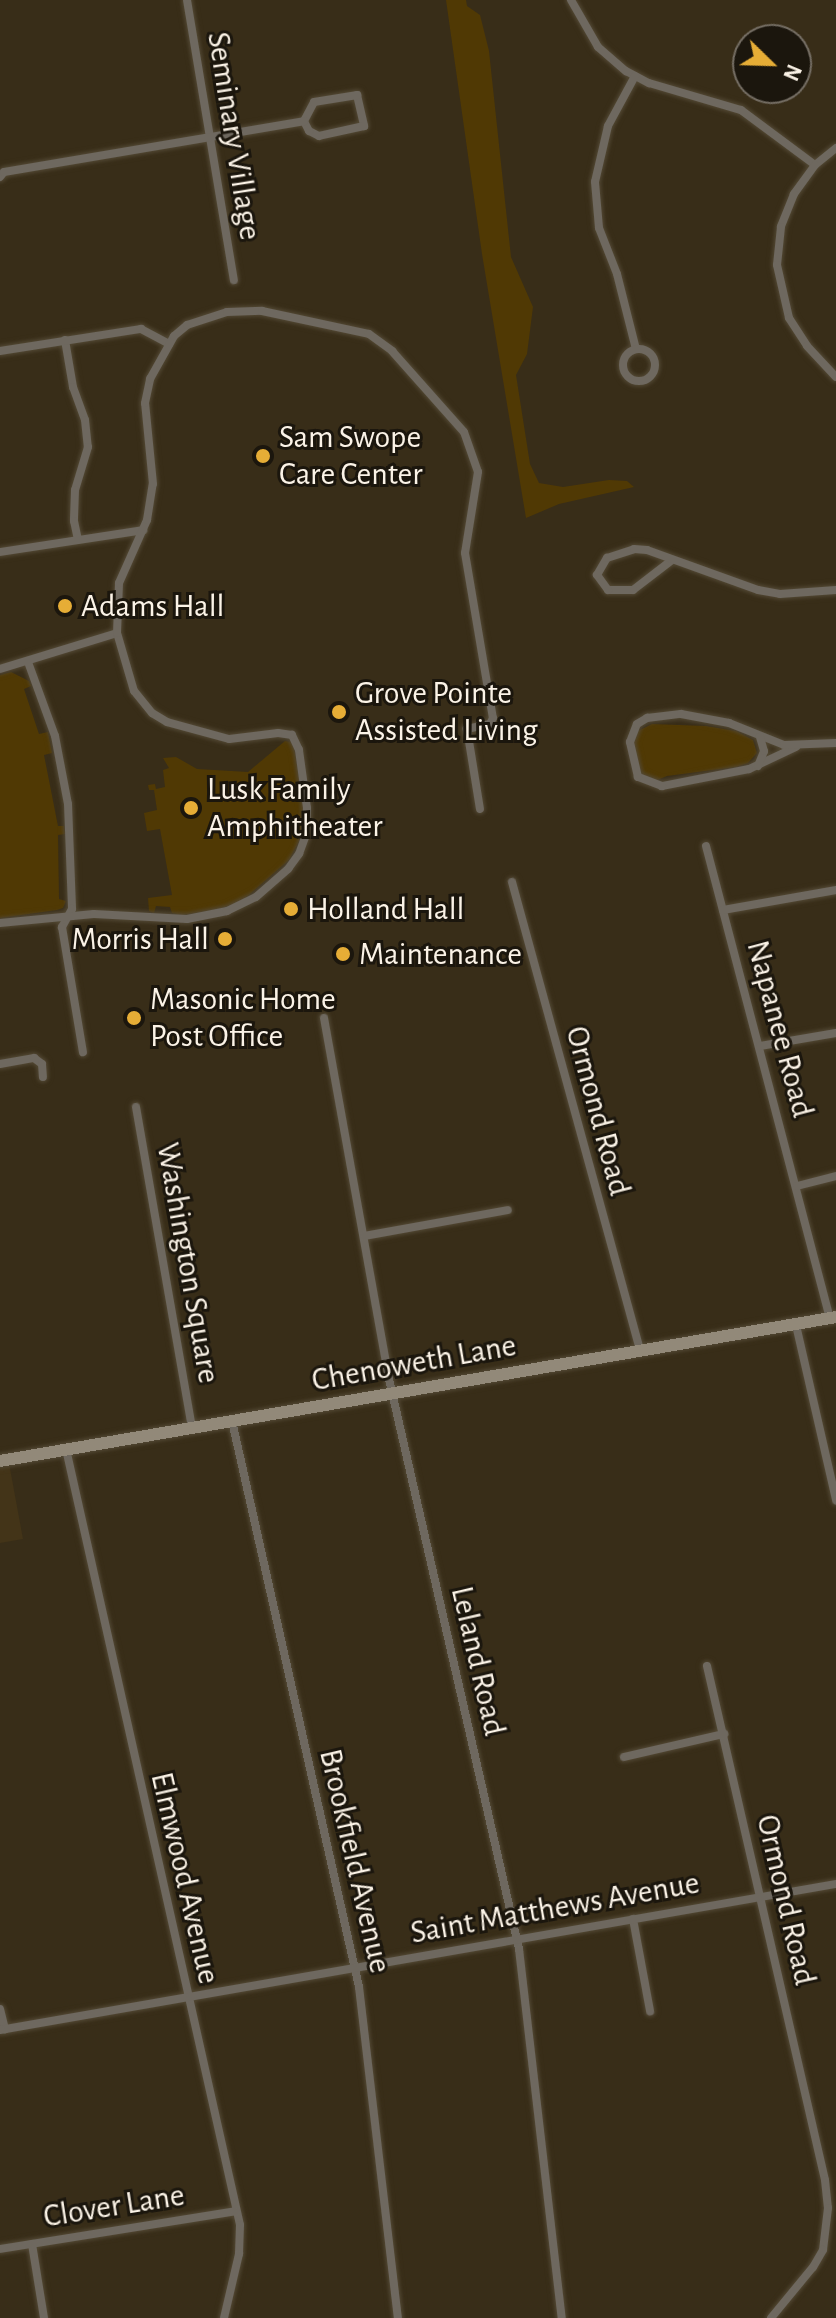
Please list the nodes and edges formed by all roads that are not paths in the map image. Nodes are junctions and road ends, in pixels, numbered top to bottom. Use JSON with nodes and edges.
{"nodes":[{"id":1,"x":187,"y":0,"type":"edge"},
{"id":2,"x":571,"y":0,"type":"edge"},
{"id":3,"x":635,"y":76,"type":"junction"},
{"id":4,"x":304,"y":121,"type":"junction"},
{"id":5,"x":209,"y":137,"type":"junction"},
{"id":6,"x":836,"y":148,"type":"edge"},
{"id":7,"x":815,"y":165,"type":"junction"},
{"id":8,"x":1,"y":173,"type":"edge"},
{"id":9,"x":234,"y":280,"type":"dead end"},
{"id":10,"x":65,"y":340,"type":"junction"},
{"id":11,"x":169,"y":344,"type":"junction"},
{"id":12,"x":636,"y":349,"type":"junction"},
{"id":13,"x":0,"y":351,"type":"edge"},
{"id":14,"x":836,"y":377,"type":"edge"},
{"id":15,"x":143,"y":530,"type":"junction"},
{"id":16,"x":78,"y":540,"type":"junction"},
{"id":17,"x":0,"y":552,"type":"edge"},
{"id":18,"x":672,"y":560,"type":"junction"},
{"id":19,"x":836,"y":590,"type":"edge"},
{"id":20,"x":117,"y":633,"type":"junction"},
{"id":21,"x":28,"y":662,"type":"junction"},
{"id":22,"x":0,"y":669,"type":"edge"},
{"id":23,"x":760,"y":737,"type":"junction"},
{"id":24,"x":836,"y":743,"type":"edge"},
{"id":25,"x":796,"y":747,"type":"junction"},
{"id":26,"x":757,"y":766,"type":"junction"},
{"id":27,"x":480,"y":809,"type":"dead end"},
{"id":28,"x":706,"y":846,"type":"dead end"},
{"id":29,"x":512,"y":882,"type":"dead end"},
{"id":30,"x":836,"y":890,"type":"edge"},
{"id":31,"x":723,"y":910,"type":"junction"},
{"id":32,"x":68,"y":915,"type":"junction"},
{"id":33,"x":0,"y":923,"type":"edge"},
{"id":34,"x":324,"y":1018,"type":"dead end"},
{"id":35,"x":836,"y":1033,"type":"edge"},
{"id":36,"x":760,"y":1046,"type":"junction"},
{"id":37,"x":83,"y":1052,"type":"dead end"},
{"id":38,"x":0,"y":1064,"type":"edge"},
{"id":39,"x":43,"y":1077,"type":"dead end"},
{"id":40,"x":136,"y":1107,"type":"dead end"},
{"id":41,"x":836,"y":1176,"type":"edge"},
{"id":42,"x":797,"y":1186,"type":"junction"},
{"id":43,"x":508,"y":1210,"type":"dead end"},
{"id":44,"x":364,"y":1236,"type":"junction"},
{"id":45,"x":833,"y":1318,"type":"edge"},
{"id":46,"x":796,"y":1325,"type":"junction"},
{"id":47,"x":640,"y":1350,"type":"junction"},
{"id":48,"x":393,"y":1393,"type":"junction"},
{"id":49,"x":232,"y":1421,"type":"junction"},
{"id":50,"x":192,"y":1427,"type":"junction"},
{"id":51,"x":66,"y":1449,"type":"junction"},
{"id":52,"x":0,"y":1461,"type":"edge"},
{"id":53,"x":836,"y":1500,"type":"edge"},
{"id":54,"x":707,"y":1666,"type":"dead end"},
{"id":55,"x":724,"y":1734,"type":"junction"},
{"id":56,"x":624,"y":1757,"type":"dead end"},
{"id":57,"x":836,"y":1884,"type":"edge"},
{"id":58,"x":761,"y":1895,"type":"junction"},
{"id":59,"x":633,"y":1919,"type":"junction"},
{"id":60,"x":517,"y":1940,"type":"junction"},
{"id":61,"x":355,"y":1969,"type":"junction"},
{"id":62,"x":187,"y":1996,"type":"junction"},
{"id":63,"x":0,"y":2009,"type":"edge"},
{"id":64,"x":650,"y":2011,"type":"dead end"},
{"id":65,"x":2,"y":2029,"type":"edge"},
{"id":66,"x":236,"y":2211,"type":"junction"},
{"id":67,"x":32,"y":2244,"type":"junction"},
{"id":68,"x":0,"y":2249,"type":"edge"},
{"id":69,"x":44,"y":2318,"type":"edge"},
{"id":70,"x":224,"y":2318,"type":"edge"},
{"id":71,"x":398,"y":2318,"type":"edge"},
{"id":72,"x":562,"y":2318,"type":"edge"},
{"id":73,"x":771,"y":2318,"type":"edge"}],
"edges":[{"from":1,"to":5,"type":"street","name":"Seminary Village"},
{"from":2,"to":3,"type":"street"},
{"from":3,"to":7,"type":"street"},
{"from":3,"to":12,"type":"street"},
{"from":4,"to":4,"type":"street"},
{"from":4,"to":5,"type":"street"},
{"from":5,"to":8,"type":"street"},
{"from":5,"to":9,"type":"street","name":"Seminary Village"},
{"from":6,"to":7,"type":"street"},
{"from":7,"to":14,"type":"street"},
{"from":10,"to":11,"type":"street"},
{"from":10,"to":13,"type":"street"},
{"from":10,"to":16,"type":"street"},
{"from":11,"to":15,"type":"street"},
{"from":11,"to":27,"type":"street"},
{"from":12,"to":12,"type":"street"},
{"from":15,"to":16,"type":"street"},
{"from":15,"to":20,"type":"street"},
{"from":16,"to":17,"type":"street"},
{"from":18,"to":18,"type":"street"},
{"from":18,"to":19,"type":"street"},
{"from":20,"to":21,"type":"street"},
{"from":20,"to":32,"type":"street"},
{"from":21,"to":22,"type":"street"},
{"from":21,"to":32,"type":"street"},
{"from":23,"to":25,"type":"street"},
{"from":23,"to":26,"type":"street"},
{"from":23,"to":26,"type":"street"},
{"from":24,"to":25,"type":"street"},
{"from":25,"to":26,"type":"street"},
{"from":28,"to":31,"type":"street","name":"Napanee Road"},
{"from":29,"to":47,"type":"street","name":"Ormond Road"},
{"from":30,"to":31,"type":"street"},
{"from":31,"to":36,"type":"street","name":"Napanee Road"},
{"from":32,"to":33,"type":"street"},
{"from":32,"to":37,"type":"street"},
{"from":34,"to":44,"type":"street","name":"Leland Road"},
{"from":35,"to":36,"type":"street"},
{"from":36,"to":42,"type":"street","name":"Napanee Road"},
{"from":38,"to":39,"type":"street"},
{"from":40,"to":50,"type":"street","name":"Washington Square"},
{"from":41,"to":42,"type":"street"},
{"from":42,"to":45,"type":"street","name":"Napanee Road"},
{"from":43,"to":44,"type":"street"},
{"from":44,"to":48,"type":"street","name":"Leland Road"},
{"from":45,"to":46,"type":"main road","name":"Chenoweth Lane"},
{"from":46,"to":47,"type":"main road","name":"Chenoweth Lane"},
{"from":46,"to":53,"type":"street"},
{"from":47,"to":48,"type":"main road","name":"Chenoweth Lane"},
{"from":48,"to":49,"type":"main road","name":"Chenoweth Lane"},
{"from":48,"to":60,"type":"street","name":"Leland Road"},
{"from":49,"to":50,"type":"main road","name":"Chenoweth Lane"},
{"from":49,"to":61,"type":"street","name":"Brookfield Avenue"},
{"from":50,"to":51,"type":"main road","name":"Chenoweth Lane"},
{"from":51,"to":52,"type":"main road","name":"Chenoweth Lane"},
{"from":51,"to":62,"type":"street","name":"Elmwood Avenue"},
{"from":54,"to":55,"type":"street","name":"Ormond Road"},
{"from":55,"to":56,"type":"street"},
{"from":55,"to":58,"type":"street","name":"Ormond Road"},
{"from":57,"to":58,"type":"street","name":"Saint Matthews Avenue"},
{"from":58,"to":59,"type":"street","name":"Saint Matthews Avenue"},
{"from":58,"to":73,"type":"street","name":"Ormond Road"},
{"from":59,"to":60,"type":"street","name":"Saint Matthews Avenue"},
{"from":59,"to":64,"type":"street"},
{"from":60,"to":61,"type":"street","name":"Saint Matthews Avenue"},
{"from":60,"to":72,"type":"street","name":"Leland Road"},
{"from":61,"to":62,"type":"street","name":"Saint Matthews Avenue"},
{"from":61,"to":71,"type":"street","name":"Brookfield Avenue"},
{"from":62,"to":65,"type":"street","name":"Saint Matthews Avenue"},
{"from":62,"to":66,"type":"street","name":"Elmwood Avenue"},
{"from":63,"to":65,"type":"street"},
{"from":66,"to":67,"type":"street","name":"Clover Lane"},
{"from":66,"to":70,"type":"street","name":"Elmwood Avenue"},
{"from":67,"to":68,"type":"street","name":"Clover Lane"},
{"from":67,"to":69,"type":"street"}]}
